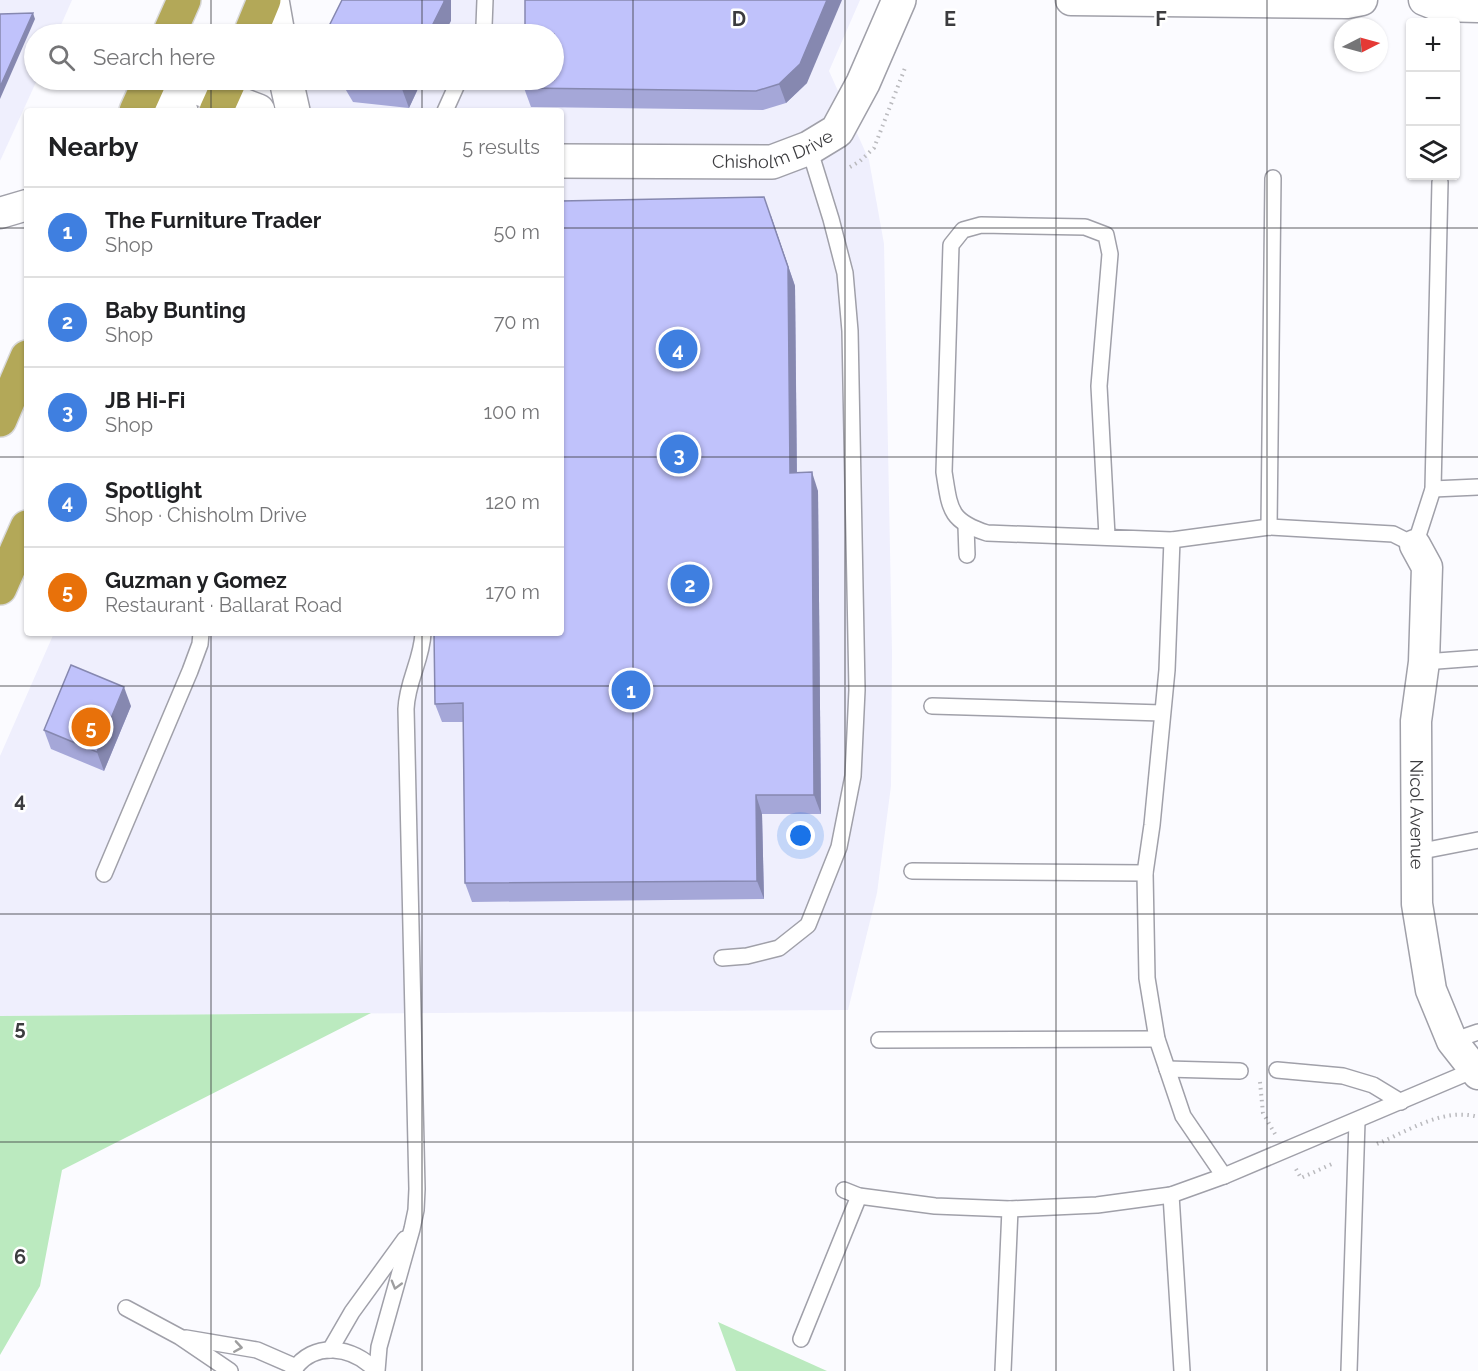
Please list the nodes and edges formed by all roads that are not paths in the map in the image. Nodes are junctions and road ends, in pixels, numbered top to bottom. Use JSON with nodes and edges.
{"nodes":[{"id":1,"x":184,"y":0,"type":"edge"},
{"id":2,"x":264,"y":0,"type":"edge"},
{"id":3,"x":272,"y":0,"type":"edge"},
{"id":4,"x":484,"y":0,"type":"edge"},
{"id":5,"x":899,"y":0,"type":"edge"},
{"id":6,"x":1071,"y":0,"type":"edge"},
{"id":7,"x":1362,"y":0,"type":"edge"},
{"id":8,"x":1424,"y":0,"type":"edge"},
{"id":9,"x":1478,"y":7,"type":"edge"},
{"id":10,"x":173,"y":24,"type":"edge"},
{"id":11,"x":254,"y":24,"type":"edge"},
{"id":12,"x":276,"y":24,"type":"edge"},
{"id":13,"x":484,"y":24,"type":"edge"},
{"id":14,"x":206,"y":90,"type":"edge"},
{"id":15,"x":288,"y":90,"type":"edge"},
{"id":16,"x":454,"y":90,"type":"edge"},
{"id":17,"x":143,"y":95,"type":"edge"},
{"id":18,"x":223,"y":96,"type":"edge"},
{"id":19,"x":174,"y":108,"type":"edge"},
{"id":20,"x":251,"y":108,"type":"edge"},
{"id":21,"x":292,"y":108,"type":"edge"},
{"id":22,"x":446,"y":108,"type":"edge"},
{"id":23,"x":809,"y":148,"type":"junction"},
{"id":24,"x":564,"y":161,"type":"edge"},
{"id":25,"x":1273,"y":178,"type":"dead end"},
{"id":26,"x":1440,"y":182,"type":"dead end"},
{"id":27,"x":24,"y":207,"type":"edge"},
{"id":28,"x":0,"y":213,"type":"edge"},
{"id":29,"x":24,"y":364,"type":"edge"},
{"id":30,"x":0,"y":420,"type":"edge"},
{"id":31,"x":1478,"y":487,"type":"edge"},
{"id":32,"x":1433,"y":489,"type":"junction"},
{"id":33,"x":966,"y":526,"type":"junction"},
{"id":34,"x":1269,"y":527,"type":"junction"},
{"id":35,"x":1107,"y":536,"type":"junction"},
{"id":36,"x":24,"y":537,"type":"edge"},
{"id":37,"x":1173,"y":540,"type":"junction"},
{"id":38,"x":1415,"y":545,"type":"junction"},
{"id":39,"x":967,"y":555,"type":"dead end"},
{"id":40,"x":0,"y":588,"type":"edge"},
{"id":41,"x":201,"y":636,"type":"edge"},
{"id":42,"x":423,"y":636,"type":"edge"},
{"id":43,"x":1478,"y":658,"type":"edge"},
{"id":44,"x":1424,"y":662,"type":"junction"},
{"id":45,"x":932,"y":706,"type":"dead end"},
{"id":46,"x":1162,"y":713,"type":"junction"},
{"id":47,"x":1478,"y":840,"type":"edge"},
{"id":48,"x":1417,"y":852,"type":"junction"},
{"id":49,"x":912,"y":871,"type":"dead end"},
{"id":50,"x":1145,"y":873,"type":"junction"},
{"id":51,"x":104,"y":874,"type":"dead end"},
{"id":52,"x":722,"y":958,"type":"dead end"},
{"id":53,"x":1465,"y":1037,"type":"edge"},
{"id":54,"x":1157,"y":1039,"type":"junction"},
{"id":55,"x":879,"y":1040,"type":"dead end"},
{"id":56,"x":1167,"y":1070,"type":"junction"},
{"id":57,"x":1277,"y":1070,"type":"dead end"},
{"id":58,"x":1240,"y":1071,"type":"dead end"},
{"id":59,"x":1476,"y":1072,"type":"edge"},
{"id":60,"x":1401,"y":1102,"type":"junction"},
{"id":61,"x":1357,"y":1121,"type":"junction"},
{"id":62,"x":1224,"y":1176,"type":"junction"},
{"id":63,"x":844,"y":1190,"type":"dead end"},
{"id":64,"x":1171,"y":1195,"type":"junction"},
{"id":65,"x":859,"y":1196,"type":"junction"},
{"id":66,"x":1010,"y":1209,"type":"junction"},
{"id":67,"x":412,"y":1229,"type":"junction"},
{"id":68,"x":126,"y":1308,"type":"dead end"},
{"id":69,"x":180,"y":1337,"type":"junction"},
{"id":70,"x":801,"y":1339,"type":"dead end"},
{"id":71,"x":330,"y":1350,"type":"junction"},
{"id":72,"x":295,"y":1369,"type":"edge"},
{"id":73,"x":230,"y":1371,"type":"edge"},
{"id":74,"x":376,"y":1371,"type":"edge"},
{"id":75,"x":1003,"y":1371,"type":"edge"},
{"id":76,"x":1182,"y":1371,"type":"edge"},
{"id":77,"x":1349,"y":1371,"type":"edge"}],
"edges":[{"from":1,"to":10,"type":"highway"},
{"from":2,"to":11,"type":"highway"},
{"from":3,"to":12,"type":"street"},
{"from":4,"to":13,"type":"lane"},
{"from":5,"to":23,"type":"street","name":"Chisholm Drive"},
{"from":6,"to":7,"type":"street"},
{"from":8,"to":9,"type":"street"},
{"from":14,"to":18,"type":"street"},
{"from":15,"to":21,"type":"street"},
{"from":16,"to":22,"type":"lane"},
{"from":17,"to":19,"type":"street"},
{"from":18,"to":20,"type":"street"},
{"from":23,"to":24,"type":"street","name":"Chisholm Drive"},
{"from":23,"to":52,"type":"lane"},
{"from":25,"to":34,"type":"lane"},
{"from":26,"to":32,"type":"lane"},
{"from":27,"to":28,"type":"street"},
{"from":29,"to":30,"type":"highway"},
{"from":31,"to":32,"type":"lane"},
{"from":32,"to":38,"type":"lane"},
{"from":33,"to":35,"type":"lane"},
{"from":33,"to":35,"type":"lane"},
{"from":33,"to":39,"type":"lane"},
{"from":34,"to":37,"type":"lane"},
{"from":34,"to":38,"type":"lane"},
{"from":35,"to":37,"type":"lane"},
{"from":36,"to":40,"type":"highway"},
{"from":37,"to":46,"type":"lane"},
{"from":38,"to":44,"type":"street","name":"Nicol Avenue"},
{"from":41,"to":51,"type":"lane"},
{"from":42,"to":67,"type":"lane"},
{"from":43,"to":44,"type":"lane"},
{"from":44,"to":48,"type":"street","name":"Nicol Avenue"},
{"from":45,"to":46,"type":"lane"},
{"from":46,"to":50,"type":"lane"},
{"from":47,"to":48,"type":"lane"},
{"from":48,"to":53,"type":"street","name":"Nicol Avenue"},
{"from":49,"to":50,"type":"lane"},
{"from":50,"to":54,"type":"lane"},
{"from":53,"to":59,"type":"street","name":"Nicol Avenue"},
{"from":54,"to":55,"type":"lane"},
{"from":54,"to":56,"type":"lane"},
{"from":56,"to":58,"type":"lane"},
{"from":56,"to":62,"type":"lane"},
{"from":57,"to":60,"type":"lane"},
{"from":59,"to":60,"type":"lane"},
{"from":60,"to":61,"type":"lane"},
{"from":61,"to":62,"type":"lane"},
{"from":61,"to":77,"type":"lane"},
{"from":62,"to":64,"type":"lane"},
{"from":63,"to":65,"type":"lane"},
{"from":64,"to":66,"type":"lane"},
{"from":64,"to":76,"type":"lane"},
{"from":65,"to":66,"type":"lane"},
{"from":65,"to":70,"type":"lane"},
{"from":66,"to":75,"type":"lane"},
{"from":67,"to":71,"type":"lane"},
{"from":67,"to":74,"type":"lane","one_way":true},
{"from":68,"to":69,"type":"lane"},
{"from":69,"to":72,"type":"lane","one_way":true},
{"from":69,"to":73,"type":"lane"},
{"from":71,"to":72,"type":"lane"},
{"from":71,"to":74,"type":"lane"}]}
